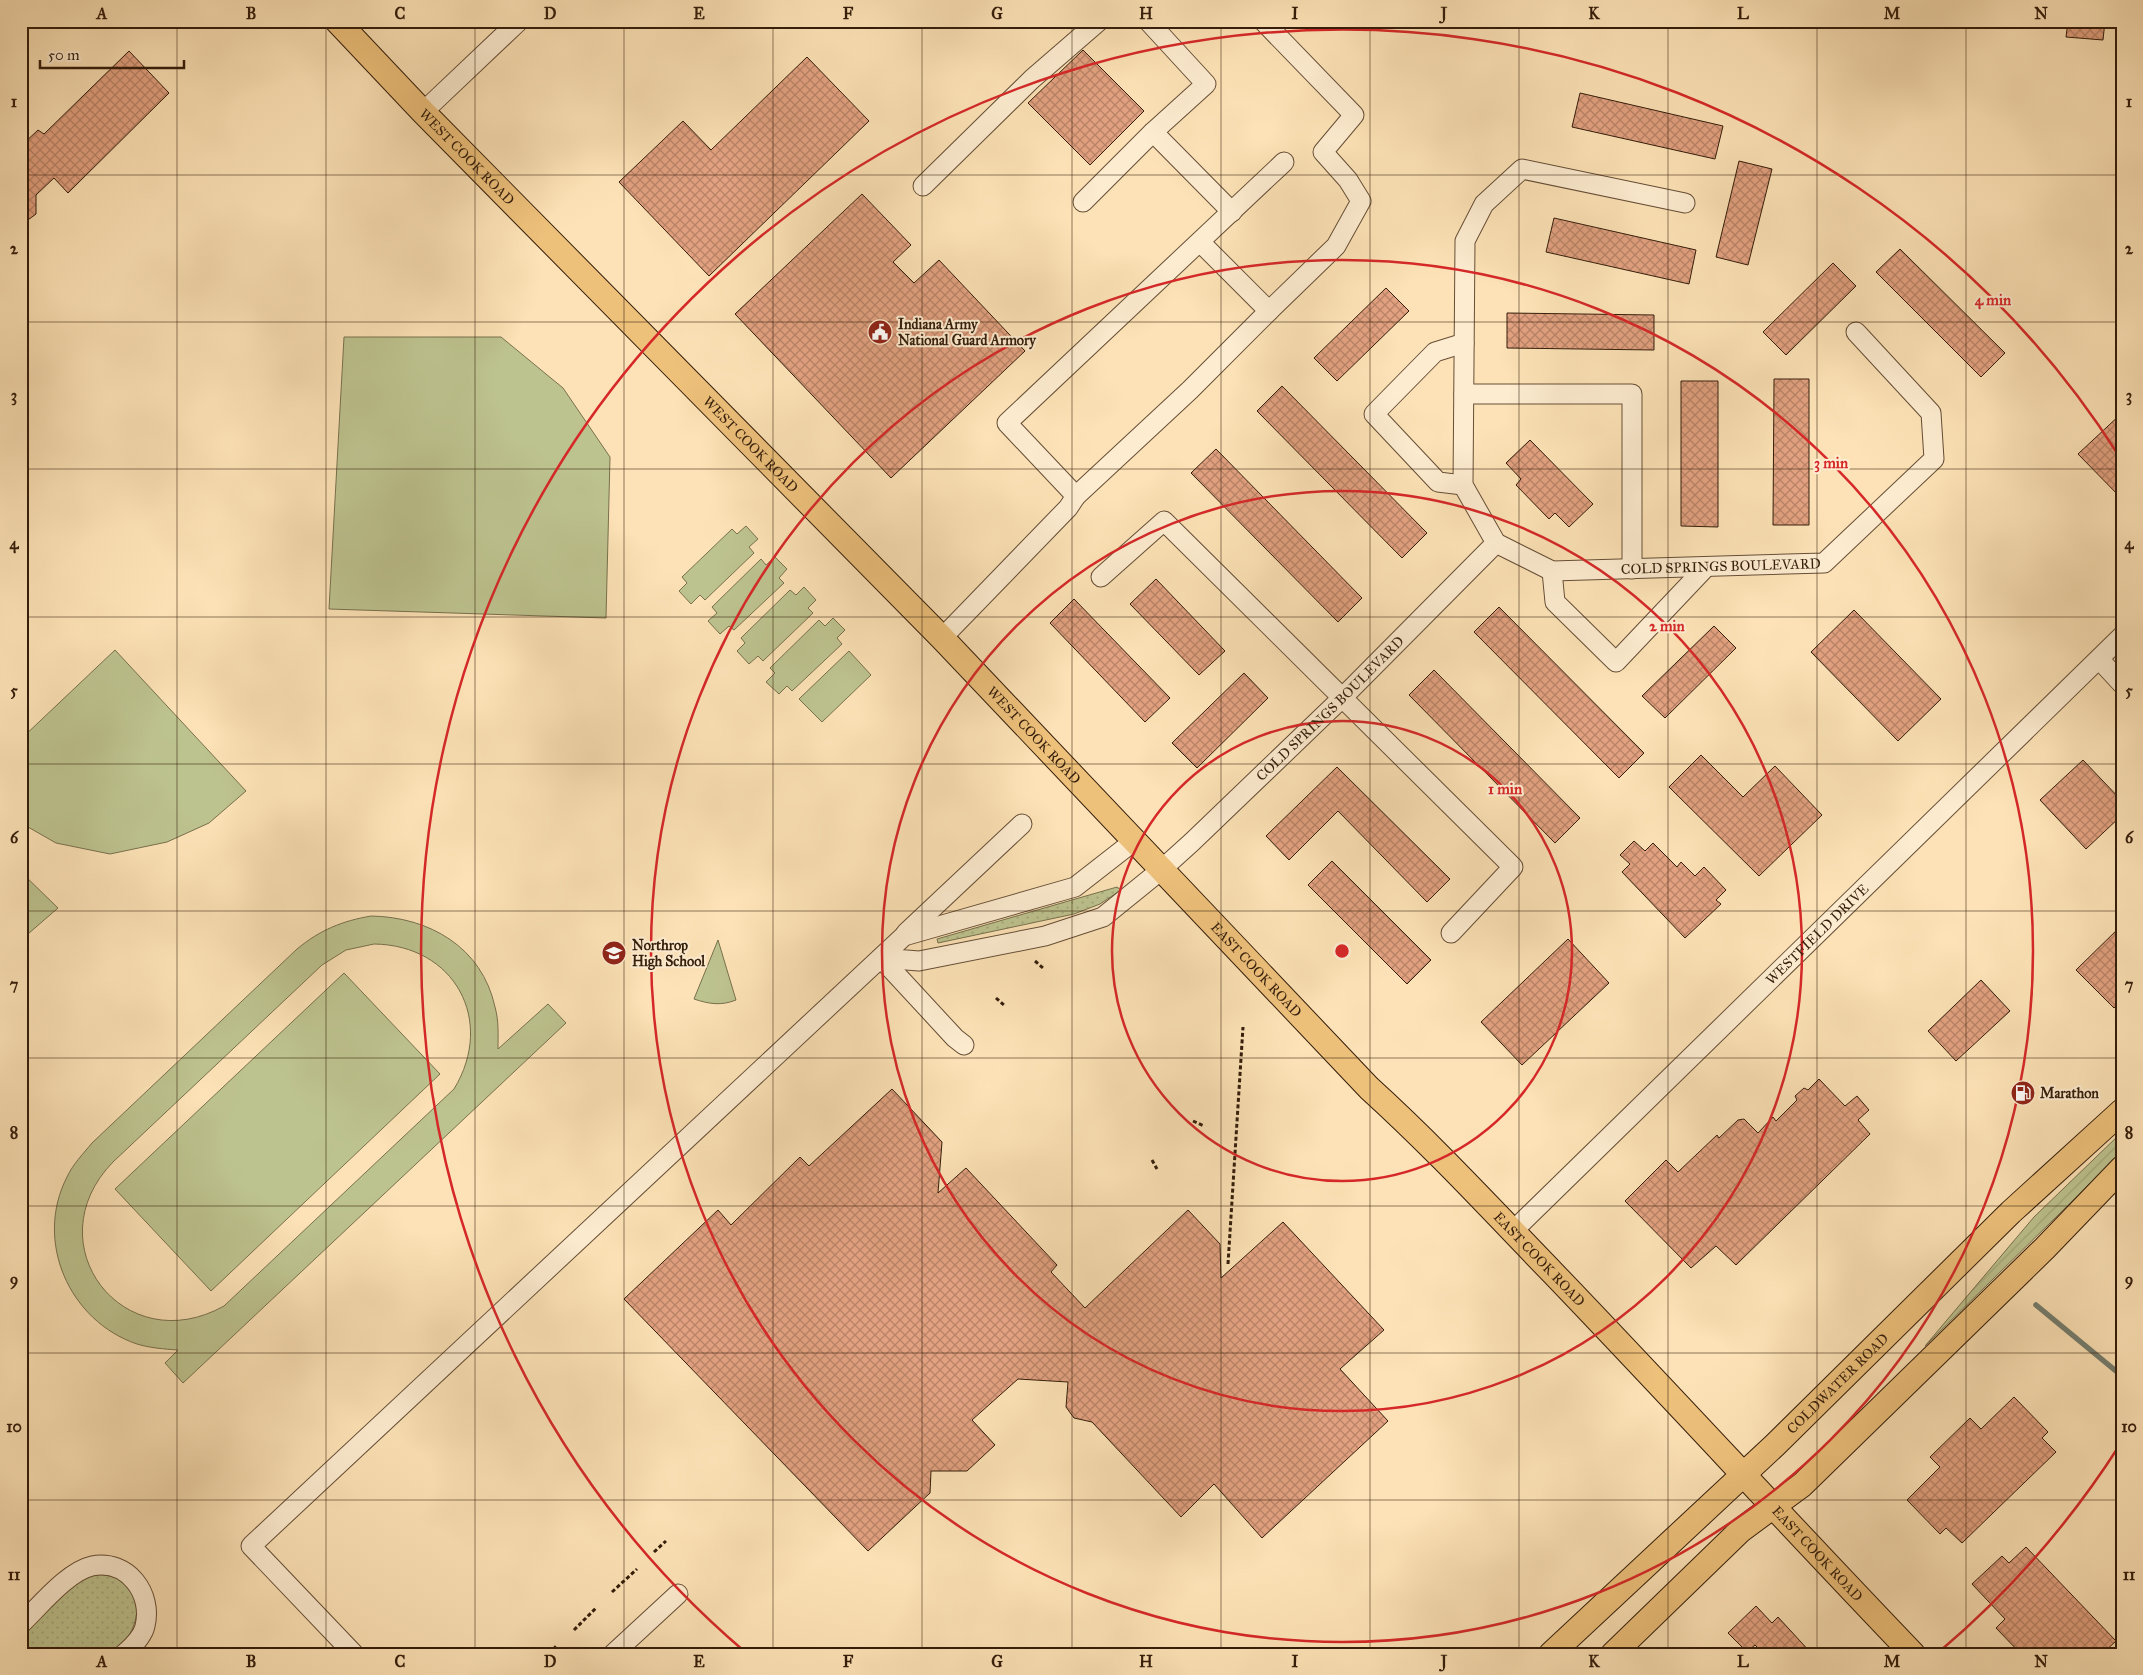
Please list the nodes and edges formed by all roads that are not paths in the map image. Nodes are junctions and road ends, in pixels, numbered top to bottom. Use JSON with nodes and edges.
{"nodes":[{"id":1,"x":337,"y":21,"type":"edge"},
{"id":2,"x":520,"y":21,"type":"edge"},
{"id":3,"x":1099,"y":21,"type":"edge"},
{"id":4,"x":1148,"y":21,"type":"edge"},
{"id":5,"x":1263,"y":21,"type":"edge"},
{"id":6,"x":423,"y":112,"type":"junction"},
{"id":7,"x":1153,"y":132,"type":"junction"},
{"id":8,"x":1284,"y":162,"type":"dead end"},
{"id":9,"x":923,"y":186,"type":"dead end"},
{"id":10,"x":1083,"y":202,"type":"dead end"},
{"id":11,"x":1685,"y":203,"type":"dead end"},
{"id":12,"x":1232,"y":212,"type":"junction"},
{"id":13,"x":1200,"y":242,"type":"junction"},
{"id":14,"x":1269,"y":311,"type":"junction"},
{"id":15,"x":1856,"y":332,"type":"dead end"},
{"id":16,"x":1464,"y":343,"type":"junction"},
{"id":17,"x":1464,"y":394,"type":"junction"},
{"id":18,"x":1463,"y":485,"type":"junction"},
{"id":19,"x":1076,"y":496,"type":"junction"},
{"id":20,"x":1496,"y":543,"type":"junction"},
{"id":21,"x":1706,"y":567,"type":"junction"},
{"id":22,"x":1632,"y":569,"type":"junction"},
{"id":23,"x":1552,"y":571,"type":"junction"},
{"id":24,"x":1101,"y":577,"type":"dead end"},
{"id":25,"x":2122,"y":636,"type":"edge"},
{"id":26,"x":942,"y":638,"type":"junction"},
{"id":27,"x":2099,"y":659,"type":"junction"},
{"id":28,"x":2122,"y":684,"type":"edge"},
{"id":29,"x":1342,"y":698,"type":"junction"},
{"id":30,"x":1022,"y":824,"type":"dead end"},
{"id":31,"x":1134,"y":841,"type":"junction"},
{"id":32,"x":1162,"y":870,"type":"junction"},
{"id":33,"x":1451,"y":932,"type":"dead end"},
{"id":34,"x":904,"y":936,"type":"junction"},
{"id":35,"x":881,"y":958,"type":"junction"},
{"id":36,"x":964,"y":1044,"type":"dead end"},
{"id":37,"x":2122,"y":1111,"type":"edge"},
{"id":38,"x":2122,"y":1168,"type":"edge"},
{"id":39,"x":1512,"y":1231,"type":"junction"},
{"id":40,"x":1744,"y":1475,"type":"junction"},
{"id":41,"x":1772,"y":1507,"type":"junction"},
{"id":42,"x":678,"y":1594,"type":"dead end"},
{"id":43,"x":21,"y":1624,"type":"edge"},
{"id":44,"x":124,"y":1654,"type":"edge"},
{"id":45,"x":354,"y":1654,"type":"edge"},
{"id":46,"x":614,"y":1654,"type":"edge"},
{"id":47,"x":1552,"y":1654,"type":"edge"},
{"id":48,"x":1612,"y":1654,"type":"edge"},
{"id":49,"x":1914,"y":1654,"type":"edge"}],
"edges":[{"from":1,"to":6,"type":"main road","name":"WEST COOK ROAD"},
{"from":2,"to":6,"type":"street"},
{"from":3,"to":9,"type":"street"},
{"from":4,"to":7,"type":"street"},
{"from":5,"to":14,"type":"street"},
{"from":6,"to":26,"type":"main road","name":"WEST COOK ROAD"},
{"from":7,"to":10,"type":"street"},
{"from":7,"to":12,"type":"street"},
{"from":8,"to":12,"type":"street"},
{"from":11,"to":16,"type":"street"},
{"from":12,"to":13,"type":"street"},
{"from":13,"to":14,"type":"street"},
{"from":13,"to":19,"type":"street"},
{"from":14,"to":19,"type":"street"},
{"from":15,"to":21,"type":"street","name":"COLD SPRINGS BOULEVARD"},
{"from":16,"to":17,"type":"street"},
{"from":16,"to":18,"type":"street"},
{"from":17,"to":18,"type":"street"},
{"from":17,"to":22,"type":"street"},
{"from":18,"to":20,"type":"street"},
{"from":19,"to":26,"type":"street"},
{"from":20,"to":23,"type":"street","name":"COLD SPRINGS BOULEVARD"},
{"from":20,"to":29,"type":"street","name":"COLD SPRINGS BOULEVARD"},
{"from":21,"to":22,"type":"street","name":"COLD SPRINGS BOULEVARD"},
{"from":21,"to":23,"type":"street"},
{"from":22,"to":23,"type":"street","name":"COLD SPRINGS BOULEVARD"},
{"from":24,"to":29,"type":"street"},
{"from":25,"to":27,"type":"street","name":"WESTFIELD DRIVE"},
{"from":26,"to":31,"type":"main road","name":"WEST COOK ROAD"},
{"from":27,"to":28,"type":"street"},
{"from":27,"to":39,"type":"street","name":"WESTFIELD DRIVE"},
{"from":29,"to":32,"type":"street","name":"COLD SPRINGS BOULEVARD"},
{"from":29,"to":33,"type":"street"},
{"from":30,"to":34,"type":"street"},
{"from":31,"to":32,"type":"main road","name":"WEST COOK ROAD"},
{"from":31,"to":34,"type":"street"},
{"from":32,"to":35,"type":"street","name":"COLD SPRINGS BOULEVARD"},
{"from":32,"to":39,"type":"main road","name":"EAST COOK ROAD"},
{"from":34,"to":35,"type":"street"},
{"from":35,"to":36,"type":"street"},
{"from":35,"to":45,"type":"street"},
{"from":37,"to":40,"type":"main road","name":"COLDWATER ROAD"},
{"from":38,"to":41,"type":"main road"},
{"from":39,"to":40,"type":"main road","name":"EAST COOK ROAD"},
{"from":40,"to":41,"type":"main road","name":"EAST COOK ROAD"},
{"from":40,"to":47,"type":"main road","name":"COLDWATER ROAD"},
{"from":41,"to":48,"type":"main road"},
{"from":41,"to":49,"type":"main road","name":"EAST COOK ROAD"},
{"from":42,"to":46,"type":"street"},
{"from":43,"to":44,"type":"street"}]}
